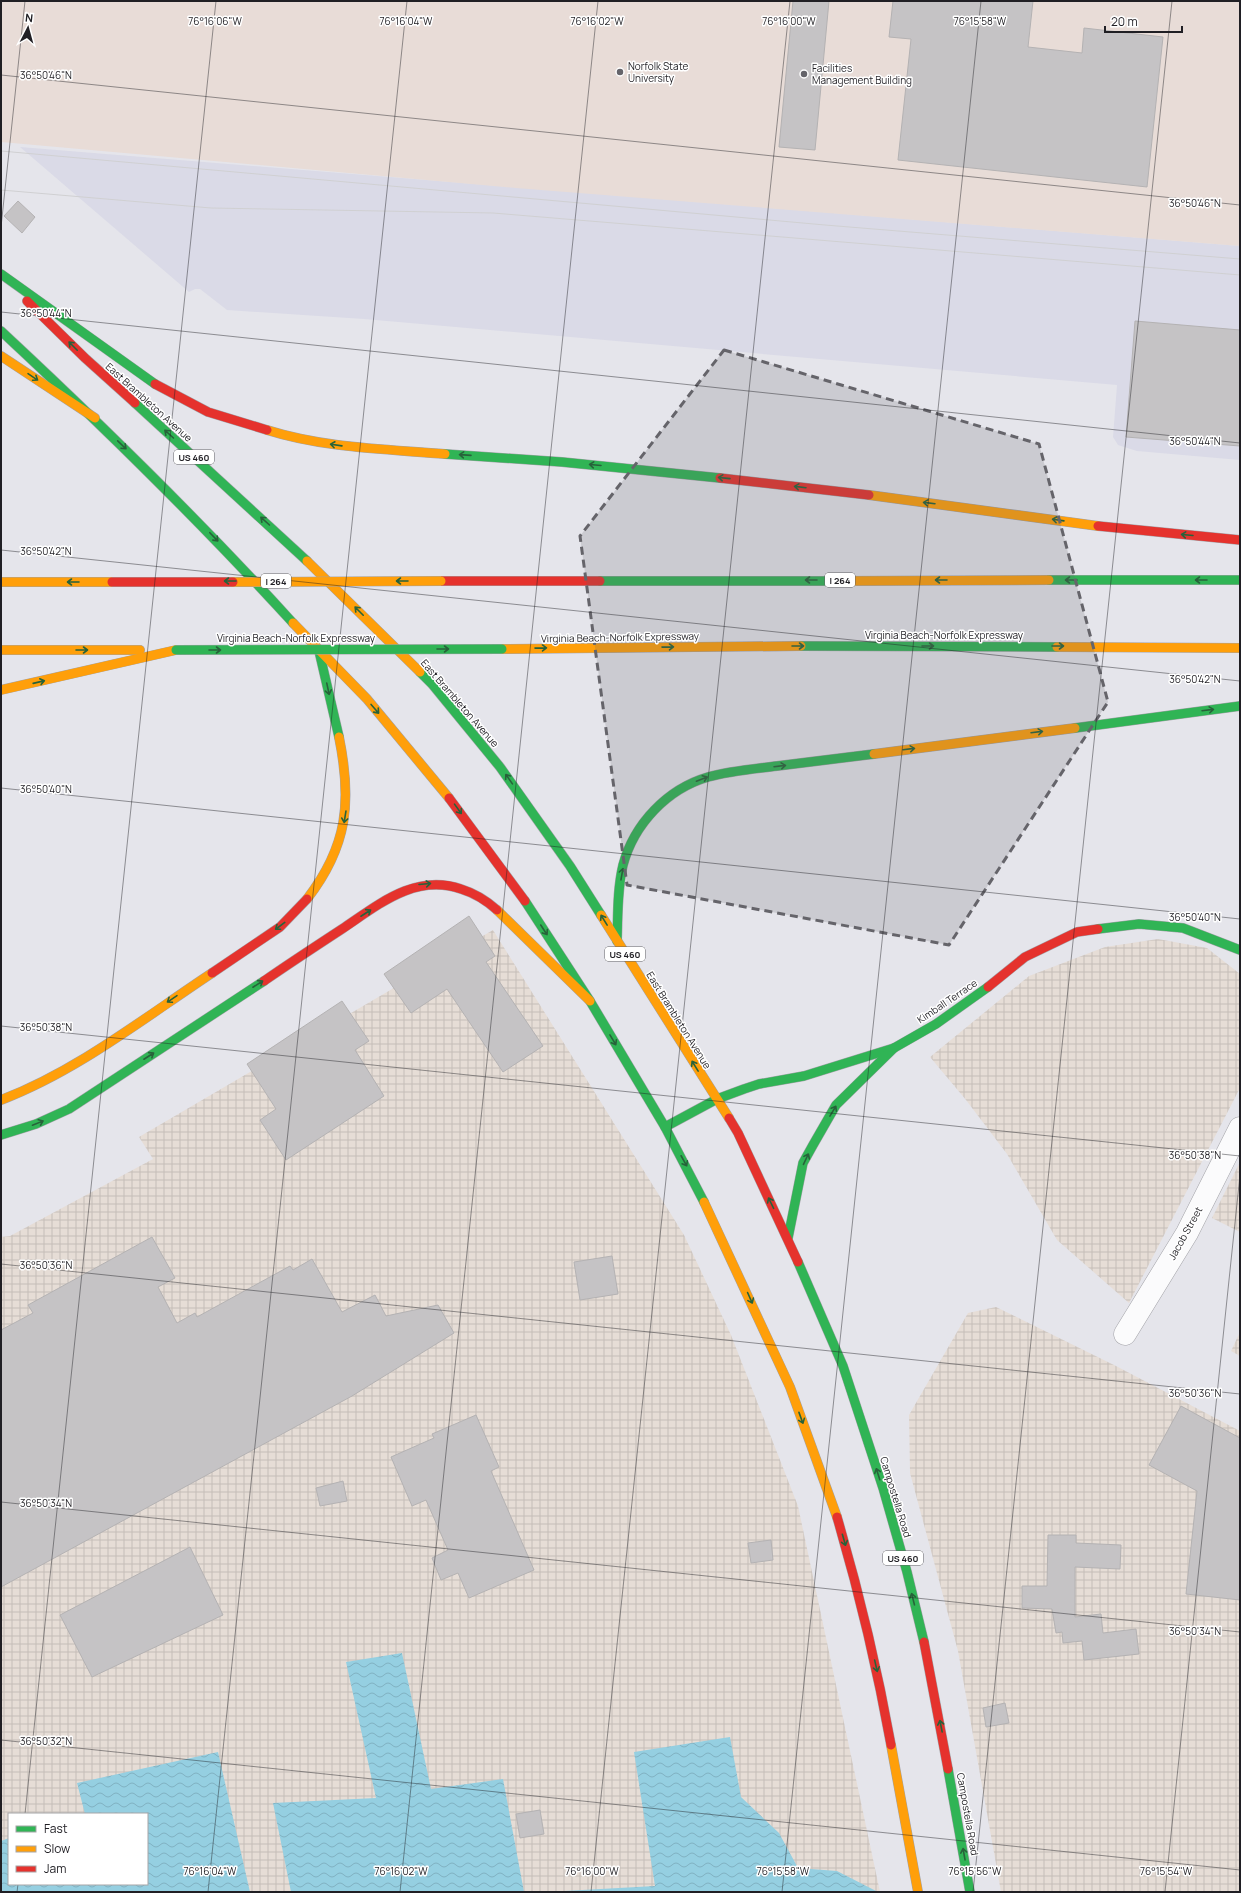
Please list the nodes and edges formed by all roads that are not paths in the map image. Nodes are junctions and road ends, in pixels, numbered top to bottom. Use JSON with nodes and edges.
{"nodes":[{"id":1,"x":1,"y":274,"type":"edge"},
{"id":2,"x":1,"y":331,"type":"edge"},
{"id":3,"x":1,"y":356,"type":"edge"},
{"id":4,"x":94,"y":418,"type":"junction"},
{"id":5,"x":1240,"y":540,"type":"edge"},
{"id":6,"x":1240,"y":580,"type":"edge"},
{"id":7,"x":1,"y":582,"type":"edge"},
{"id":8,"x":1240,"y":648,"type":"edge"},
{"id":9,"x":1,"y":650,"type":"edge"},
{"id":10,"x":176,"y":650,"type":"junction"},
{"id":11,"x":319,"y":651,"type":"junction"},
{"id":12,"x":1,"y":690,"type":"edge"},
{"id":13,"x":1240,"y":706,"type":"edge"},
{"id":14,"x":617,"y":941,"type":"junction"},
{"id":15,"x":1240,"y":950,"type":"edge"},
{"id":16,"x":590,"y":1001,"type":"junction"},
{"id":17,"x":894,"y":1048,"type":"junction"},
{"id":18,"x":716,"y":1099,"type":"junction"},
{"id":19,"x":1,"y":1100,"type":"edge"},
{"id":20,"x":665,"y":1127,"type":"junction"},
{"id":21,"x":1240,"y":1128,"type":"edge"},
{"id":22,"x":1,"y":1135,"type":"edge"},
{"id":23,"x":788,"y":1238,"type":"junction"},
{"id":24,"x":1125,"y":1334,"type":"dead end"},
{"id":25,"x":918,"y":1892,"type":"edge"},
{"id":26,"x":970,"y":1892,"type":"edge"}],
"edges":[{"from":5,"to":1,"type":"main road","one_way":true},
{"from":14,"to":1,"type":"main road","name":"East Brambleton Avenue","number":"US 460","one_way":true},
{"from":2,"to":4,"type":"main road"},
{"from":3,"to":4,"type":"main road","one_way":true},
{"from":4,"to":11,"type":"main road","one_way":true},
{"from":6,"to":7,"type":"main road","number":"I 264","one_way":true,"bridge":true},
{"from":10,"to":8,"type":"main road","name":"Virginia Beach-Norfolk Expressway","one_way":true,"bridge":true},
{"from":9,"to":10,"type":"main road","name":"Virginia Beach-Norfolk Expressway","one_way":true},
{"from":12,"to":10,"type":"main road","one_way":true},
{"from":11,"to":16,"type":"main road","one_way":true},
{"from":11,"to":19,"type":"main road","one_way":true},
{"from":14,"to":13,"type":"main road","one_way":true},
{"from":18,"to":14,"type":"main road","name":"East Brambleton Avenue","number":"US 460","one_way":true},
{"from":15,"to":17,"type":"main road","name":"Kimball Terrace"},
{"from":16,"to":20,"type":"main road","one_way":true},
{"from":22,"to":16,"type":"main road","one_way":true},
{"from":17,"to":18,"type":"main road","name":"Kimball Terrace"},
{"from":23,"to":17,"type":"main road","one_way":true},
{"from":18,"to":20,"type":"main road","name":"Kimball Terrace"},
{"from":23,"to":18,"type":"main road","name":"East Brambleton Avenue","number":"US 460","one_way":true},
{"from":20,"to":25,"type":"main road","one_way":true},
{"from":21,"to":24,"type":"street","name":"Jacob Street"},
{"from":26,"to":23,"type":"main road","name":"Campostella Road","number":"US 460","one_way":true}]}
